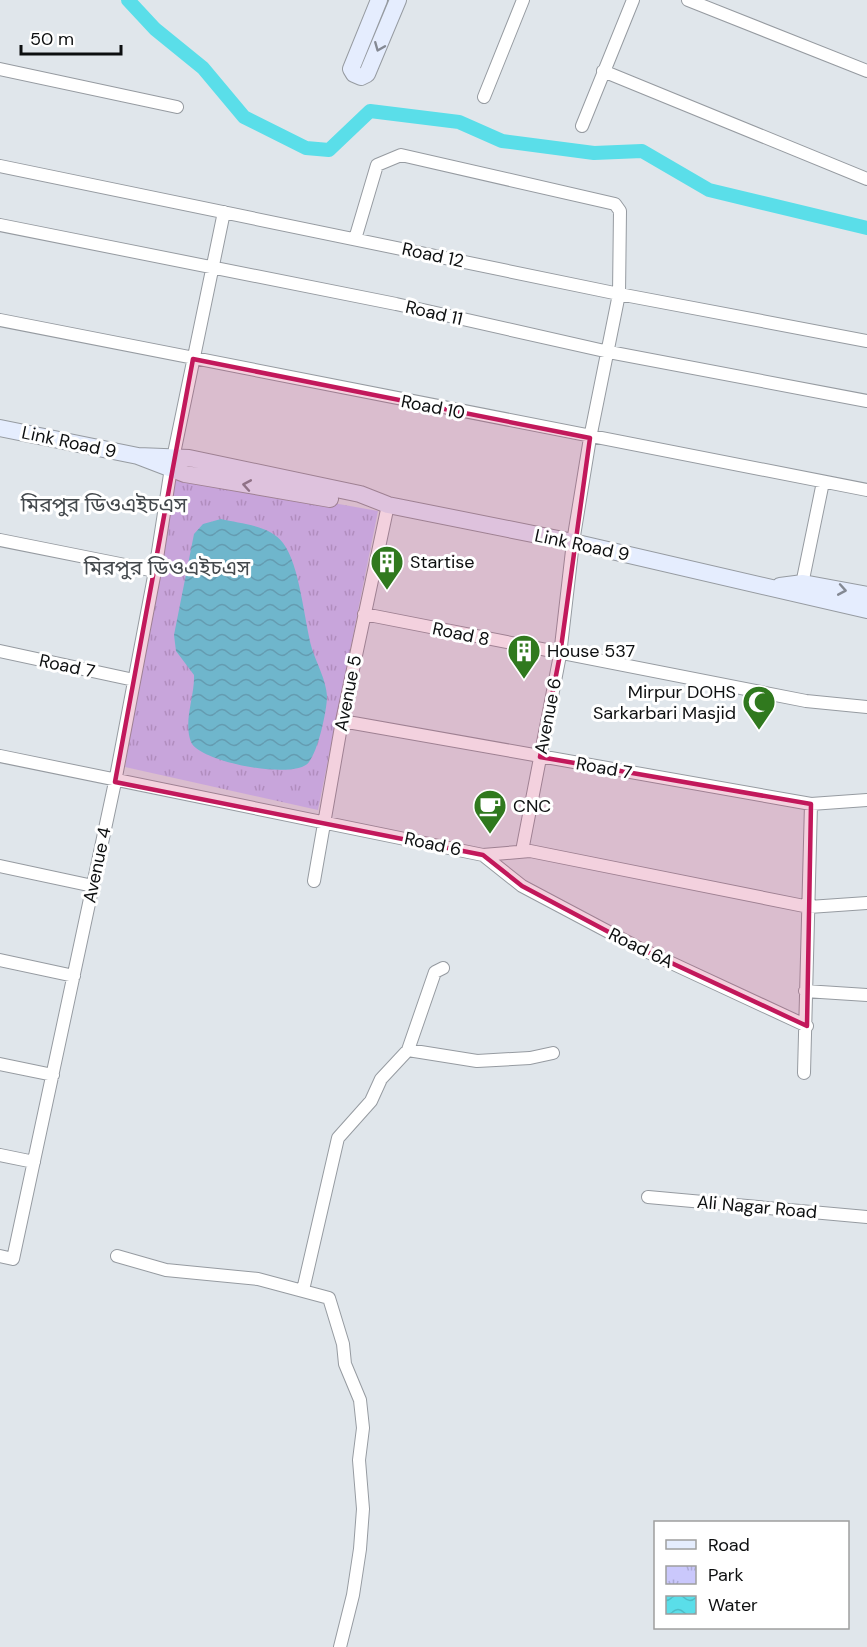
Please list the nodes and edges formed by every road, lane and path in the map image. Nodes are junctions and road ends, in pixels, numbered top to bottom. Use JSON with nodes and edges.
{"nodes":[{"id":1,"x":379,"y":0,"type":"edge"},
{"id":2,"x":398,"y":0,"type":"edge"},
{"id":3,"x":523,"y":0,"type":"edge"},
{"id":4,"x":633,"y":0,"type":"edge"},
{"id":5,"x":688,"y":0,"type":"edge"},
{"id":6,"x":0,"y":69,"type":"edge"},
{"id":7,"x":603,"y":71,"type":"junction"},
{"id":8,"x":867,"y":71,"type":"edge"},
{"id":9,"x":484,"y":97,"type":"dead end"},
{"id":10,"x":177,"y":107,"type":"dead end"},
{"id":11,"x":582,"y":126,"type":"dead end"},
{"id":12,"x":0,"y":166,"type":"edge"},
{"id":13,"x":867,"y":179,"type":"edge"},
{"id":14,"x":224,"y":212,"type":"junction"},
{"id":15,"x":0,"y":225,"type":"edge"},
{"id":16,"x":355,"y":239,"type":"junction"},
{"id":17,"x":212,"y":269,"type":"junction"},
{"id":18,"x":620,"y":294,"type":"junction"},
{"id":19,"x":0,"y":320,"type":"edge"},
{"id":20,"x":867,"y":341,"type":"edge"},
{"id":21,"x":609,"y":352,"type":"junction"},
{"id":22,"x":193,"y":359,"type":"junction"},
{"id":23,"x":867,"y":401,"type":"edge"},
{"id":24,"x":0,"y":428,"type":"edge"},
{"id":25,"x":590,"y":438,"type":"junction"},
{"id":26,"x":172,"y":463,"type":"junction"},
{"id":27,"x":823,"y":482,"type":"junction"},
{"id":28,"x":867,"y":490,"type":"edge"},
{"id":29,"x":388,"y":505,"type":"junction"},
{"id":30,"x":0,"y":540,"type":"edge"},
{"id":31,"x":573,"y":542,"type":"junction"},
{"id":32,"x":154,"y":571,"type":"junction"},
{"id":33,"x":801,"y":589,"type":"junction"},
{"id":34,"x":867,"y":595,"type":"edge"},
{"id":35,"x":867,"y":610,"type":"edge"},
{"id":36,"x":364,"y":614,"type":"junction"},
{"id":37,"x":0,"y":651,"type":"edge"},
{"id":38,"x":560,"y":655,"type":"junction"},
{"id":39,"x":134,"y":680,"type":"junction"},
{"id":40,"x":867,"y":707,"type":"edge"},
{"id":41,"x":342,"y":722,"type":"junction"},
{"id":42,"x":0,"y":756,"type":"edge"},
{"id":43,"x":540,"y":757,"type":"junction"},
{"id":44,"x":115,"y":782,"type":"junction"},
{"id":45,"x":867,"y":800,"type":"edge"},
{"id":46,"x":812,"y":804,"type":"junction"},
{"id":47,"x":324,"y":821,"type":"junction"},
{"id":48,"x":522,"y":851,"type":"junction"},
{"id":49,"x":483,"y":855,"type":"junction"},
{"id":50,"x":0,"y":866,"type":"edge"},
{"id":51,"x":314,"y":881,"type":"dead end"},
{"id":52,"x":93,"y":886,"type":"junction"},
{"id":53,"x":867,"y":903,"type":"edge"},
{"id":54,"x":809,"y":907,"type":"junction"},
{"id":55,"x":0,"y":960,"type":"edge"},
{"id":56,"x":443,"y":968,"type":"dead end"},
{"id":57,"x":74,"y":976,"type":"junction"},
{"id":58,"x":805,"y":991,"type":"junction"},
{"id":59,"x":867,"y":995,"type":"edge"},
{"id":60,"x":807,"y":1026,"type":"junction"},
{"id":61,"x":408,"y":1050,"type":"junction"},
{"id":62,"x":553,"y":1053,"type":"dead end"},
{"id":63,"x":0,"y":1064,"type":"edge"},
{"id":64,"x":804,"y":1073,"type":"dead end"},
{"id":65,"x":53,"y":1075,"type":"junction"},
{"id":66,"x":0,"y":1155,"type":"edge"},
{"id":67,"x":34,"y":1162,"type":"junction"},
{"id":68,"x":648,"y":1197,"type":"dead end"},
{"id":69,"x":867,"y":1217,"type":"edge"},
{"id":70,"x":0,"y":1256,"type":"edge"},
{"id":71,"x":117,"y":1256,"type":"dead end"},
{"id":72,"x":303,"y":1290,"type":"junction"},
{"id":73,"x":340,"y":1647,"type":"edge"}],
"edges":[{"from":2,"to":1,"type":"main road","one_way":true},
{"from":3,"to":9,"type":"street"},
{"from":4,"to":7,"type":"street"},
{"from":5,"to":8,"type":"street"},
{"from":6,"to":10,"type":"street"},
{"from":7,"to":11,"type":"street"},
{"from":7,"to":13,"type":"street"},
{"from":12,"to":14,"type":"street","name":"Road 12"},
{"from":14,"to":16,"type":"street","name":"Road 12"},
{"from":14,"to":17,"type":"street","name":"Avenue 4"},
{"from":15,"to":17,"type":"street","name":"Road 11"},
{"from":16,"to":18,"type":"street","name":"Road 12"},
{"from":16,"to":18,"type":"street","name":"Avenue 6"},
{"from":17,"to":21,"type":"street","name":"Road 11"},
{"from":17,"to":22,"type":"street","name":"Avenue 4"},
{"from":18,"to":20,"type":"street","name":"Road 12"},
{"from":18,"to":21,"type":"street","name":"Avenue 6"},
{"from":19,"to":22,"type":"street","name":"Road 10"},
{"from":21,"to":23,"type":"street","name":"Road 11"},
{"from":21,"to":25,"type":"street","name":"Avenue 6"},
{"from":22,"to":25,"type":"street","name":"Road 10"},
{"from":22,"to":26,"type":"street","name":"Avenue 4"},
{"from":24,"to":26,"type":"main road","name":"Link Road 9"},
{"from":25,"to":27,"type":"street","name":"Road 10"},
{"from":25,"to":31,"type":"street","name":"Avenue 6"},
{"from":26,"to":29,"type":"main road","name":"Link Road 9"},
{"from":26,"to":32,"type":"street","name":"Avenue 4"},
{"from":27,"to":28,"type":"street","name":"Road 10"},
{"from":27,"to":33,"type":"street"},
{"from":29,"to":31,"type":"main road","name":"Link Road 9"},
{"from":29,"to":36,"type":"street","name":"Avenue 5"},
{"from":30,"to":32,"type":"street"},
{"from":31,"to":33,"type":"main road","name":"Link Road 9"},
{"from":31,"to":38,"type":"street","name":"Avenue 6"},
{"from":32,"to":39,"type":"street","name":"Avenue 4"},
{"from":33,"to":34,"type":"main road","name":"Link Road 9","one_way":true},
{"from":33,"to":35,"type":"main road","name":"Link Road 9"},
{"from":36,"to":38,"type":"street","name":"Road 8"},
{"from":36,"to":41,"type":"street","name":"Avenue 5"},
{"from":37,"to":39,"type":"street","name":"Road 7"},
{"from":38,"to":40,"type":"street","name":"Road 8"},
{"from":38,"to":43,"type":"street","name":"Avenue 6"},
{"from":39,"to":44,"type":"street","name":"Avenue 4"},
{"from":41,"to":43,"type":"street","name":"Road 7"},
{"from":41,"to":47,"type":"street","name":"Avenue 5"},
{"from":42,"to":44,"type":"street","name":"Road 6"},
{"from":43,"to":46,"type":"street","name":"Road 7"},
{"from":43,"to":48,"type":"street","name":"Avenue 6"},
{"from":44,"to":47,"type":"street","name":"Road 6"},
{"from":44,"to":52,"type":"street","name":"Avenue 4"},
{"from":45,"to":46,"type":"street","name":"Road 7"},
{"from":46,"to":54,"type":"street"},
{"from":47,"to":49,"type":"street","name":"Road 6"},
{"from":47,"to":51,"type":"street","name":"Avenue 5"},
{"from":48,"to":49,"type":"street","name":"Road 6"},
{"from":48,"to":54,"type":"street","name":"Road 6"},
{"from":49,"to":60,"type":"street","name":"Road 6A"},
{"from":50,"to":52,"type":"street"},
{"from":52,"to":57,"type":"street","name":"Avenue 4"},
{"from":53,"to":54,"type":"street","name":"Road 6"},
{"from":54,"to":58,"type":"street"},
{"from":55,"to":57,"type":"street"},
{"from":56,"to":61,"type":"street"},
{"from":57,"to":65,"type":"street","name":"Avenue 4"},
{"from":58,"to":59,"type":"street"},
{"from":58,"to":60,"type":"street"},
{"from":60,"to":64,"type":"street"},
{"from":61,"to":62,"type":"street"},
{"from":61,"to":72,"type":"street"},
{"from":63,"to":65,"type":"street"},
{"from":65,"to":67,"type":"street","name":"Avenue 4"},
{"from":66,"to":67,"type":"street"},
{"from":67,"to":70,"type":"street","name":"Avenue 4"},
{"from":68,"to":69,"type":"street","name":"Ali Nagar Road"},
{"from":71,"to":72,"type":"street"},
{"from":72,"to":73,"type":"street"}]}
